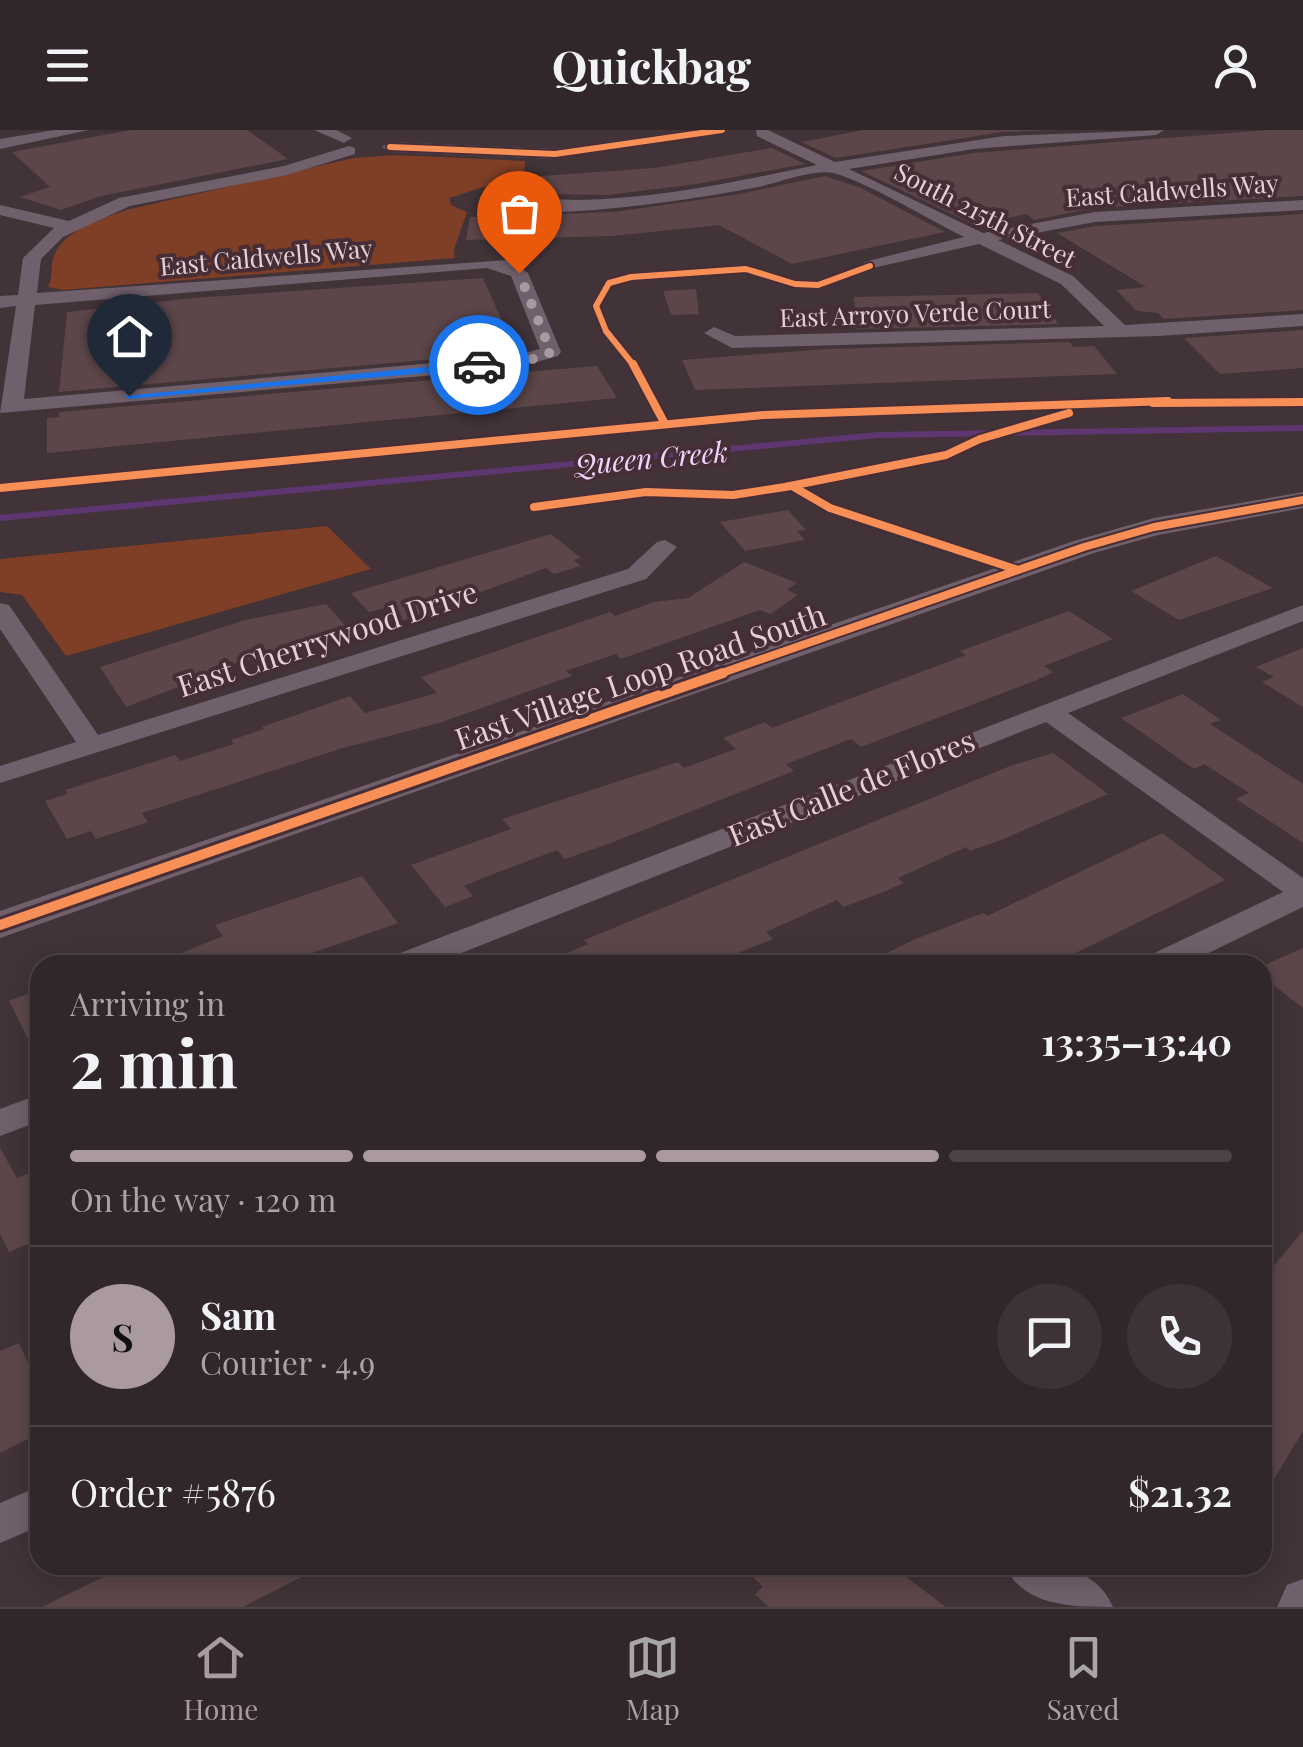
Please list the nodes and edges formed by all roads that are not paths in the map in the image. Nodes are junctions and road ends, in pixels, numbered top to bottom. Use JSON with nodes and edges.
{"nodes":[{"id":1,"x":81,"y":130,"type":"edge"},
{"id":2,"x":322,"y":130,"type":"edge"},
{"id":3,"x":1156,"y":130,"type":"edge"},
{"id":4,"x":743,"y":132,"type":"edge"},
{"id":5,"x":0,"y":144,"type":"edge"},
{"id":6,"x":366,"y":144,"type":"junction"},
{"id":7,"x":835,"y":167,"type":"junction"},
{"id":8,"x":486,"y":201,"type":"dead end"},
{"id":9,"x":1303,"y":206,"type":"edge"},
{"id":10,"x":0,"y":210,"type":"edge"},
{"id":11,"x":68,"y":226,"type":"junction"},
{"id":12,"x":982,"y":238,"type":"junction"},
{"id":13,"x":870,"y":266,"type":"dead end"},
{"id":14,"x":27,"y":300,"type":"junction"},
{"id":15,"x":0,"y":302,"type":"edge"},
{"id":16,"x":1303,"y":320,"type":"edge"},
{"id":17,"x":1120,"y":331,"type":"junction"},
{"id":18,"x":714,"y":333,"type":"dead end"},
{"id":19,"x":7,"y":407,"type":"edge"},
{"id":20,"x":1303,"y":500,"type":"edge"},
{"id":21,"x":665,"y":547,"type":"dead end"},
{"id":22,"x":0,"y":610,"type":"edge"},
{"id":23,"x":1303,"y":612,"type":"edge"},
{"id":24,"x":1046,"y":710,"type":"junction"},
{"id":25,"x":92,"y":746,"type":"junction"},
{"id":26,"x":0,"y":775,"type":"edge"},
{"id":27,"x":1303,"y":893,"type":"edge"},
{"id":28,"x":0,"y":925,"type":"edge"},
{"id":29,"x":426,"y":955,"type":"edge"},
{"id":30,"x":1177,"y":955,"type":"edge"},
{"id":31,"x":30,"y":1112,"type":"edge"},
{"id":32,"x":0,"y":1123,"type":"edge"},
{"id":33,"x":30,"y":1510,"type":"edge"},
{"id":34,"x":0,"y":1524,"type":"edge"},
{"id":35,"x":1041,"y":1575,"type":"edge"},
{"id":36,"x":1303,"y":1600,"type":"edge"},
{"id":37,"x":1091,"y":1607,"type":"edge"},
{"id":38,"x":1299,"y":1607,"type":"edge"}],
"edges":[{"from":1,"to":5,"type":"street"},
{"from":2,"to":6,"type":"street"},
{"from":3,"to":7,"type":"street"},
{"from":4,"to":6,"type":"street"},
{"from":4,"to":7,"type":"street","name":"South 215th Street"},
{"from":6,"to":11,"type":"street"},
{"from":7,"to":8,"type":"street"},
{"from":7,"to":12,"type":"street","name":"South 215th Street"},
{"from":9,"to":12,"type":"street","name":"East Caldwells Way"},
{"from":10,"to":11,"type":"street"},
{"from":11,"to":14,"type":"street"},
{"from":12,"to":13,"type":"street","name":"East Caldwells Way"},
{"from":12,"to":17,"type":"street","name":"South 215th Street"},
{"from":14,"to":15,"type":"street","name":"East Caldwells Way"},
{"from":14,"to":19,"type":"street"},
{"from":14,"to":19,"type":"street","name":"East Caldwells Way"},
{"from":16,"to":17,"type":"street","name":"East Arroyo Verde Court"},
{"from":17,"to":18,"type":"street","name":"East Arroyo Verde Court"},
{"from":20,"to":28,"type":"street","name":"East Village Loop Road South"},
{"from":21,"to":25,"type":"street","name":"East Cherrywood Drive"},
{"from":22,"to":25,"type":"street"},
{"from":23,"to":24,"type":"street","name":"East Calle de Flores"},
{"from":24,"to":27,"type":"street"},
{"from":24,"to":29,"type":"street","name":"East Calle de Flores"},
{"from":25,"to":26,"type":"street","name":"East Cherrywood Drive"},
{"from":27,"to":30,"type":"street"},
{"from":31,"to":32,"type":"street"},
{"from":33,"to":34,"type":"street"},
{"from":35,"to":37,"type":"street"},
{"from":36,"to":38,"type":"street"}]}
